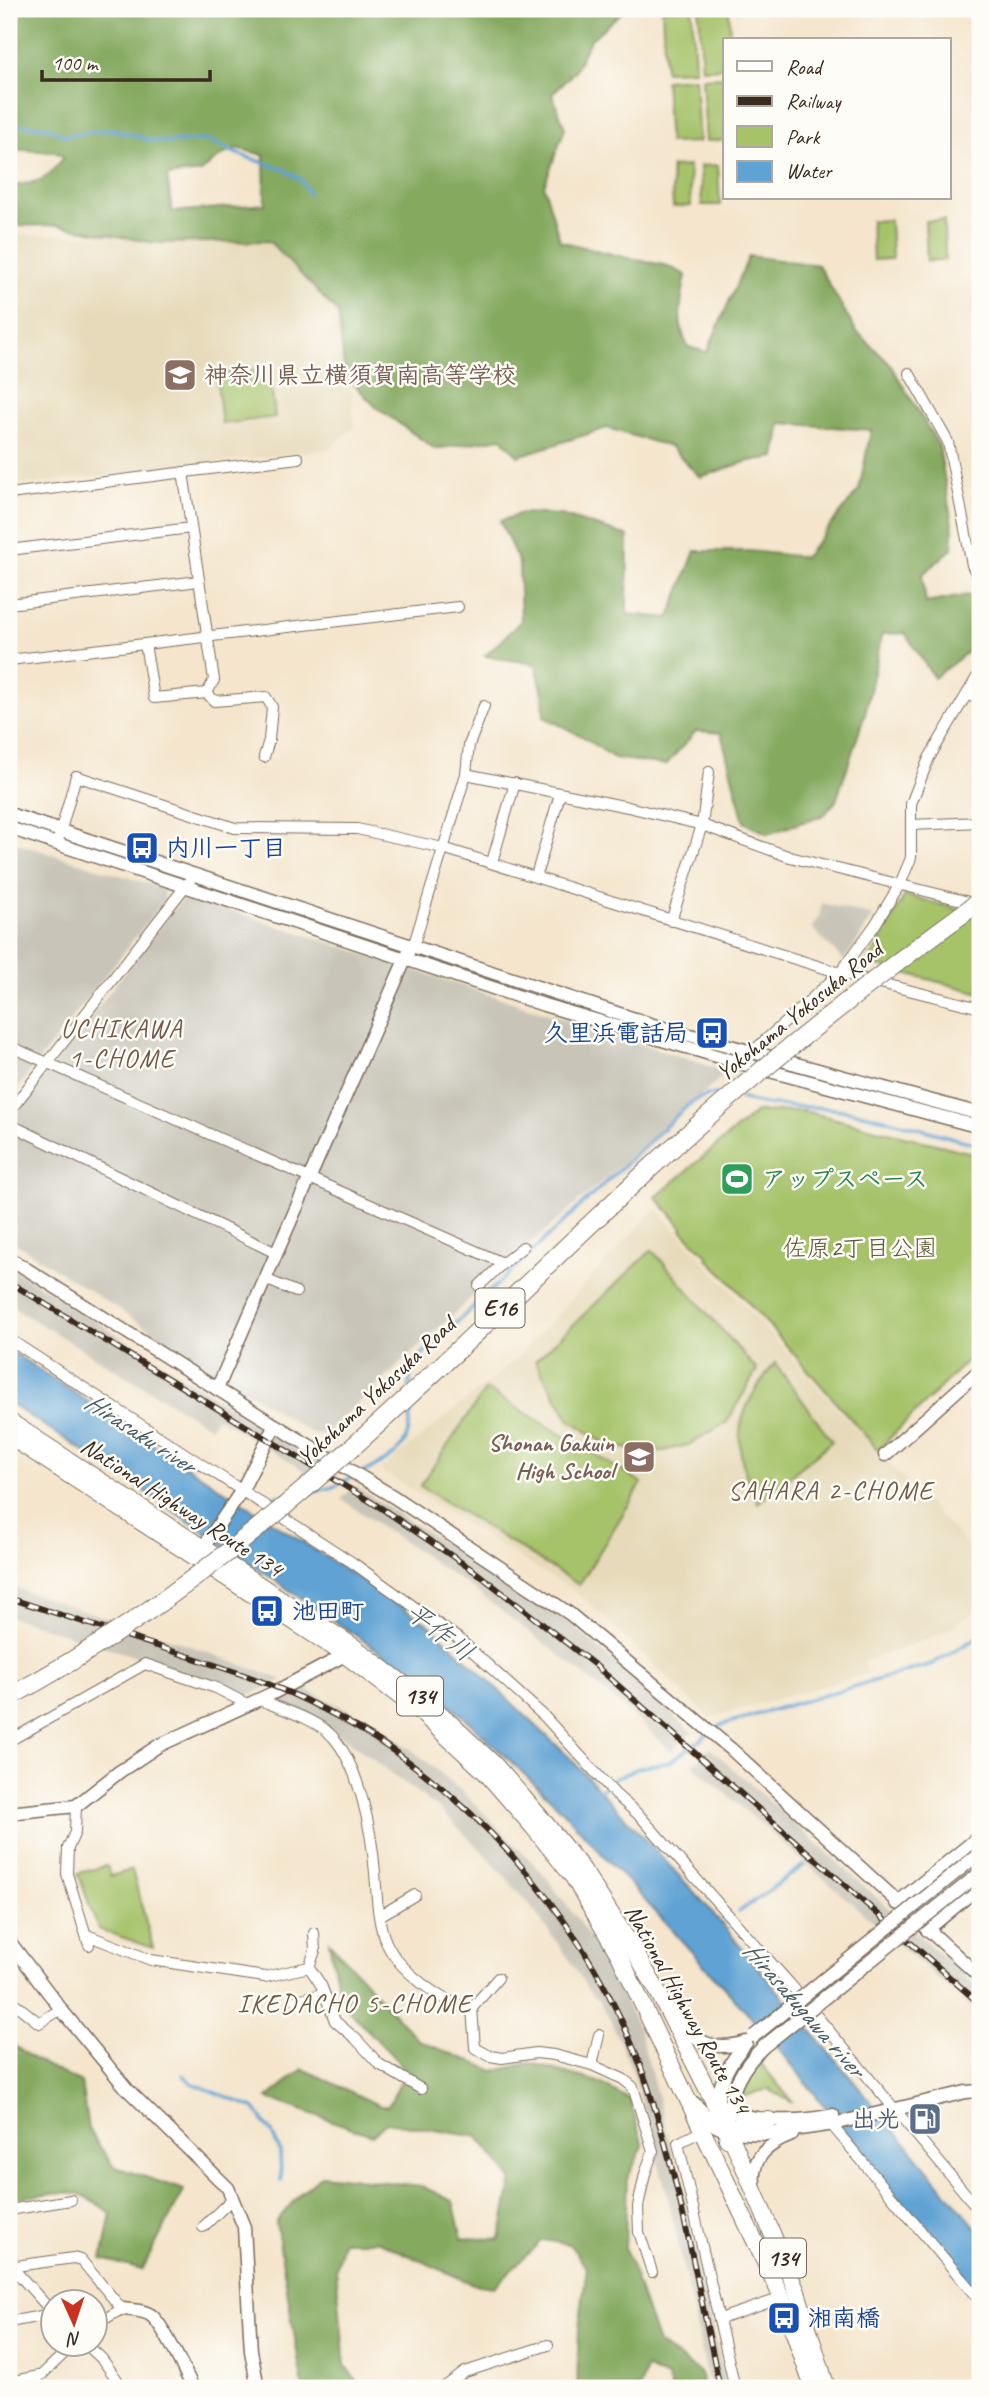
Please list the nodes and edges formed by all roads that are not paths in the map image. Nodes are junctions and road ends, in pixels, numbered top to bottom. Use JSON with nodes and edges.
{"nodes":[{"id":1,"x":909,"y":373,"type":"dead end"},
{"id":2,"x":298,"y":458,"type":"dead end"},
{"id":3,"x":183,"y":472,"type":"junction"},
{"id":4,"x":9,"y":494,"type":"edge"},
{"id":5,"x":9,"y":518,"type":"edge"},
{"id":6,"x":191,"y":528,"type":"junction"},
{"id":7,"x":10,"y":549,"type":"edge"},
{"id":8,"x":199,"y":581,"type":"junction"},
{"id":9,"x":980,"y":581,"type":"edge"},
{"id":10,"x":9,"y":604,"type":"edge"},
{"id":11,"x":458,"y":607,"type":"dead end"},
{"id":12,"x":207,"y":637,"type":"junction"},
{"id":13,"x":145,"y":644,"type":"junction"},
{"id":14,"x":9,"y":660,"type":"edge"},
{"id":15,"x":980,"y":672,"type":"edge"},
{"id":16,"x":208,"y":693,"type":"junction"},
{"id":17,"x":967,"y":695,"type":"junction"},
{"id":18,"x":980,"y":699,"type":"edge"},
{"id":19,"x":484,"y":706,"type":"dead end"},
{"id":20,"x":264,"y":757,"type":"dead end"},
{"id":21,"x":709,"y":772,"type":"dead end"},
{"id":22,"x":466,"y":774,"type":"junction"},
{"id":23,"x":516,"y":783,"type":"junction"},
{"id":24,"x":560,"y":794,"type":"junction"},
{"id":25,"x":9,"y":814,"type":"edge"},
{"id":26,"x":980,"y":822,"type":"edge"},
{"id":27,"x":702,"y":825,"type":"junction"},
{"id":28,"x":911,"y":825,"type":"junction"},
{"id":29,"x":9,"y":828,"type":"edge"},
{"id":30,"x":59,"y":838,"type":"junction"},
{"id":31,"x":443,"y":848,"type":"junction"},
{"id":32,"x":492,"y":862,"type":"junction"},
{"id":33,"x":194,"y":876,"type":"junction"},
{"id":34,"x":536,"y":876,"type":"junction"},
{"id":35,"x":900,"y":884,"type":"junction"},
{"id":36,"x":184,"y":886,"type":"junction"},
{"id":37,"x":978,"y":900,"type":"edge"},
{"id":38,"x":671,"y":921,"type":"junction"},
{"id":39,"x":409,"y":953,"type":"junction"},
{"id":40,"x":840,"y":973,"type":"junction"},
{"id":41,"x":980,"y":1008,"type":"edge"},
{"id":42,"x":9,"y":1046,"type":"edge"},
{"id":43,"x":749,"y":1059,"type":"junction"},
{"id":44,"x":46,"y":1062,"type":"junction"},
{"id":45,"x":9,"y":1112,"type":"edge"},
{"id":46,"x":980,"y":1114,"type":"edge"},
{"id":47,"x":9,"y":1124,"type":"edge"},
{"id":48,"x":980,"y":1128,"type":"edge"},
{"id":49,"x":309,"y":1177,"type":"junction"},
{"id":50,"x":523,"y":1247,"type":"dead end"},
{"id":51,"x":276,"y":1253,"type":"junction"},
{"id":52,"x":9,"y":1258,"type":"edge"},
{"id":53,"x":503,"y":1263,"type":"junction"},
{"id":54,"x":265,"y":1279,"type":"junction"},
{"id":55,"x":479,"y":1286,"type":"dead end"},
{"id":56,"x":296,"y":1292,"type":"dead end"},
{"id":57,"x":9,"y":1339,"type":"edge"},
{"id":58,"x":980,"y":1370,"type":"edge"},
{"id":59,"x":217,"y":1390,"type":"junction"},
{"id":60,"x":9,"y":1421,"type":"edge"},
{"id":61,"x":275,"y":1425,"type":"junction"},
{"id":62,"x":9,"y":1436,"type":"edge"},
{"id":63,"x":885,"y":1455,"type":"dead end"},
{"id":64,"x":240,"y":1493,"type":"junction"},
{"id":65,"x":203,"y":1549,"type":"junction"},
{"id":66,"x":349,"y":1650,"type":"junction"},
{"id":67,"x":9,"y":1689,"type":"edge"},
{"id":68,"x":9,"y":1697,"type":"edge"},
{"id":69,"x":252,"y":1702,"type":"junction"},
{"id":70,"x":9,"y":1741,"type":"edge"},
{"id":71,"x":76,"y":1806,"type":"junction"},
{"id":72,"x":9,"y":1813,"type":"edge"},
{"id":73,"x":980,"y":1836,"type":"edge"},
{"id":74,"x":980,"y":1853,"type":"edge"},
{"id":75,"x":980,"y":1873,"type":"edge"},
{"id":76,"x":917,"y":1886,"type":"junction"},
{"id":77,"x":980,"y":1886,"type":"edge"},
{"id":78,"x":415,"y":1895,"type":"dead end"},
{"id":79,"x":897,"y":1903,"type":"junction"},
{"id":80,"x":946,"y":1914,"type":"junction"},
{"id":81,"x":381,"y":1915,"type":"junction"},
{"id":82,"x":927,"y":1930,"type":"junction"},
{"id":83,"x":314,"y":1934,"type":"dead end"},
{"id":84,"x":9,"y":1941,"type":"edge"},
{"id":85,"x":309,"y":1966,"type":"junction"},
{"id":86,"x":980,"y":1977,"type":"edge"},
{"id":87,"x":498,"y":1978,"type":"dead end"},
{"id":88,"x":657,"y":1990,"type":"junction"},
{"id":89,"x":323,"y":1994,"type":"junction"},
{"id":90,"x":9,"y":1999,"type":"edge"},
{"id":91,"x":296,"y":2000,"type":"dead end"},
{"id":92,"x":472,"y":2008,"type":"junction"},
{"id":93,"x":61,"y":2009,"type":"junction"},
{"id":94,"x":599,"y":2035,"type":"dead end"},
{"id":95,"x":750,"y":2039,"type":"junction"},
{"id":96,"x":592,"y":2065,"type":"junction"},
{"id":97,"x":980,"y":2083,"type":"edge"},
{"id":98,"x":421,"y":2089,"type":"dead end"},
{"id":99,"x":980,"y":2091,"type":"edge"},
{"id":100,"x":718,"y":2103,"type":"junction"},
{"id":101,"x":889,"y":2106,"type":"junction"},
{"id":102,"x":769,"y":2120,"type":"junction"},
{"id":103,"x":829,"y":2121,"type":"junction"},
{"id":104,"x":716,"y":2130,"type":"junction"},
{"id":105,"x":754,"y":2189,"type":"junction"},
{"id":106,"x":233,"y":2198,"type":"junction"},
{"id":107,"x":71,"y":2200,"type":"dead end"},
{"id":108,"x":9,"y":2210,"type":"edge"},
{"id":109,"x":980,"y":2211,"type":"edge"},
{"id":110,"x":203,"y":2227,"type":"dead end"},
{"id":111,"x":9,"y":2249,"type":"edge"},
{"id":112,"x":761,"y":2251,"type":"junction"},
{"id":113,"x":10,"y":2267,"type":"edge"},
{"id":114,"x":652,"y":2272,"type":"dead end"},
{"id":115,"x":38,"y":2298,"type":"edge"},
{"id":116,"x":782,"y":2298,"type":"junction"},
{"id":117,"x":980,"y":2301,"type":"edge"},
{"id":118,"x":122,"y":2309,"type":"junction"},
{"id":119,"x":38,"y":2316,"type":"edge"},
{"id":120,"x":108,"y":2317,"type":"edge"},
{"id":121,"x":720,"y":2319,"type":"junction"},
{"id":122,"x":9,"y":2322,"type":"edge"},
{"id":123,"x":548,"y":2346,"type":"dead end"},
{"id":124,"x":59,"y":2358,"type":"edge"},
{"id":125,"x":101,"y":2358,"type":"edge"},
{"id":126,"x":40,"y":2376,"type":"junction"},
{"id":127,"x":9,"y":2382,"type":"edge"},
{"id":128,"x":28,"y":2388,"type":"edge"},
{"id":129,"x":122,"y":2388,"type":"edge"},
{"id":130,"x":193,"y":2388,"type":"edge"},
{"id":131,"x":258,"y":2388,"type":"edge"},
{"id":132,"x":443,"y":2388,"type":"edge"},
{"id":133,"x":735,"y":2388,"type":"edge"},
{"id":134,"x":813,"y":2388,"type":"edge"},
{"id":135,"x":827,"y":2388,"type":"edge"}],
"edges":[{"from":1,"to":9,"type":"street"},
{"from":2,"to":3,"type":"street"},
{"from":3,"to":4,"type":"street"},
{"from":3,"to":6,"type":"street"},
{"from":5,"to":7,"type":"street"},
{"from":6,"to":7,"type":"street"},
{"from":6,"to":8,"type":"street"},
{"from":8,"to":10,"type":"street"},
{"from":8,"to":12,"type":"street"},
{"from":11,"to":12,"type":"street"},
{"from":12,"to":13,"type":"street"},
{"from":12,"to":16,"type":"street"},
{"from":13,"to":14,"type":"street"},
{"from":13,"to":16,"type":"street"},
{"from":15,"to":17,"type":"street"},
{"from":16,"to":20,"type":"street"},
{"from":17,"to":18,"type":"street"},
{"from":17,"to":28,"type":"street"},
{"from":19,"to":22,"type":"street"},
{"from":21,"to":27,"type":"street"},
{"from":22,"to":23,"type":"street"},
{"from":22,"to":31,"type":"street"},
{"from":23,"to":24,"type":"street"},
{"from":23,"to":32,"type":"street"},
{"from":24,"to":27,"type":"street"},
{"from":24,"to":34,"type":"street"},
{"from":25,"to":30,"type":"street"},
{"from":26,"to":28,"type":"street"},
{"from":27,"to":35,"type":"street"},
{"from":27,"to":38,"type":"street"},
{"from":28,"to":35,"type":"street"},
{"from":29,"to":30,"type":"street"},
{"from":30,"to":31,"type":"street"},
{"from":30,"to":33,"type":"street"},
{"from":30,"to":36,"type":"street"},
{"from":31,"to":32,"type":"street"},
{"from":31,"to":39,"type":"street"},
{"from":32,"to":34,"type":"street"},
{"from":33,"to":36,"type":"street"},
{"from":33,"to":39,"type":"street"},
{"from":34,"to":38,"type":"street"},
{"from":35,"to":37,"type":"street"},
{"from":35,"to":40,"type":"street"},
{"from":36,"to":39,"type":"street"},
{"from":36,"to":44,"type":"street"},
{"from":37,"to":67,"type":"highway","name":"Yokohama Yokosuka Road","number":"E16"},
{"from":37,"to":68,"type":"highway","name":"Yokohama Yokosuka Road","number":"E16","bridge":true},
{"from":38,"to":40,"type":"street"},
{"from":39,"to":43,"type":"street"},
{"from":39,"to":49,"type":"street"},
{"from":40,"to":41,"type":"street"},
{"from":40,"to":43,"type":"street"},
{"from":42,"to":44,"type":"street"},
{"from":43,"to":46,"type":"street"},
{"from":43,"to":48,"type":"street"},
{"from":44,"to":45,"type":"street"},
{"from":44,"to":49,"type":"street"},
{"from":47,"to":51,"type":"street"},
{"from":49,"to":51,"type":"street"},
{"from":49,"to":53,"type":"street"},
{"from":50,"to":53,"type":"street"},
{"from":51,"to":54,"type":"street"},
{"from":52,"to":59,"type":"street"},
{"from":53,"to":55,"type":"street"},
{"from":54,"to":56,"type":"street"},
{"from":54,"to":59,"type":"street"},
{"from":57,"to":64,"type":"street"},
{"from":58,"to":63,"type":"street"},
{"from":59,"to":61,"type":"street"},
{"from":60,"to":65,"type":"highway","name":"National Highway Route 134","number":"134"},
{"from":61,"to":64,"type":"street"},
{"from":61,"to":79,"type":"street"},
{"from":62,"to":65,"type":"highway","name":"National Highway Route 134","number":"134"},
{"from":64,"to":65,"type":"street"},
{"from":64,"to":101,"type":"street"},
{"from":65,"to":66,"type":"highway","name":"National Highway Route 134","number":"134"},
{"from":66,"to":69,"type":"street"},
{"from":66,"to":88,"type":"highway","name":"National Highway Route 134","number":"134"},
{"from":66,"to":104,"type":"highway","name":"National Highway Route 134","number":"134"},
{"from":69,"to":70,"type":"street"},
{"from":69,"to":71,"type":"street"},
{"from":69,"to":81,"type":"street"},
{"from":71,"to":72,"type":"street"},
{"from":71,"to":85,"type":"street"},
{"from":73,"to":76,"type":"street"},
{"from":74,"to":95,"type":"street","bridge":true},
{"from":75,"to":100,"type":"street","bridge":true},
{"from":76,"to":79,"type":"street"},
{"from":76,"to":80,"type":"street"},
{"from":77,"to":80,"type":"street"},
{"from":78,"to":81,"type":"street"},
{"from":79,"to":82,"type":"street"},
{"from":80,"to":82,"type":"street"},
{"from":81,"to":92,"type":"street"},
{"from":82,"to":86,"type":"street"},
{"from":83,"to":85,"type":"street"},
{"from":84,"to":93,"type":"street"},
{"from":85,"to":89,"type":"street"},
{"from":87,"to":92,"type":"street"},
{"from":88,"to":95,"type":"street"},
{"from":88,"to":100,"type":"highway","name":"National Highway Route 134","number":"134"},
{"from":89,"to":91,"type":"street"},
{"from":89,"to":98,"type":"street"},
{"from":90,"to":93,"type":"street"},
{"from":92,"to":96,"type":"street"},
{"from":93,"to":106,"type":"street"},
{"from":94,"to":96,"type":"street"},
{"from":95,"to":100,"type":"street"},
{"from":96,"to":114,"type":"street"},
{"from":97,"to":101,"type":"street"},
{"from":99,"to":101,"type":"street"},
{"from":100,"to":102,"type":"street"},
{"from":100,"to":104,"type":"highway","name":"National Highway Route 134","number":"134"},
{"from":101,"to":103,"type":"street"},
{"from":101,"to":109,"type":"street"},
{"from":102,"to":103,"type":"street"},
{"from":102,"to":104,"type":"highway"},
{"from":103,"to":104,"type":"street"},
{"from":103,"to":105,"type":"street"},
{"from":103,"to":117,"type":"street"},
{"from":104,"to":105,"type":"highway","name":"National Highway Route 134","number":"134"},
{"from":104,"to":112,"type":"highway","name":"National Highway Route 134","number":"134"},
{"from":104,"to":112,"type":"highway"},
{"from":104,"to":121,"type":"street"},
{"from":105,"to":135,"type":"highway","name":"National Highway Route 134","number":"134"},
{"from":106,"to":110,"type":"street"},
{"from":106,"to":131,"type":"street"},
{"from":107,"to":108,"type":"street"},
{"from":111,"to":113,"type":"street"},
{"from":112,"to":116,"type":"highway","name":"National Highway Route 134","number":"134"},
{"from":113,"to":115,"type":"street"},
{"from":113,"to":118,"type":"street"},
{"from":116,"to":121,"type":"street"},
{"from":116,"to":134,"type":"highway","name":"National Highway Route 134","number":"134"},
{"from":118,"to":120,"type":"street"},
{"from":118,"to":130,"type":"street"},
{"from":119,"to":122,"type":"street"},
{"from":121,"to":133,"type":"street"},
{"from":123,"to":132,"type":"street"},
{"from":124,"to":126,"type":"street"},
{"from":125,"to":129,"type":"street"},
{"from":126,"to":127,"type":"street"},
{"from":126,"to":128,"type":"street"}]}
